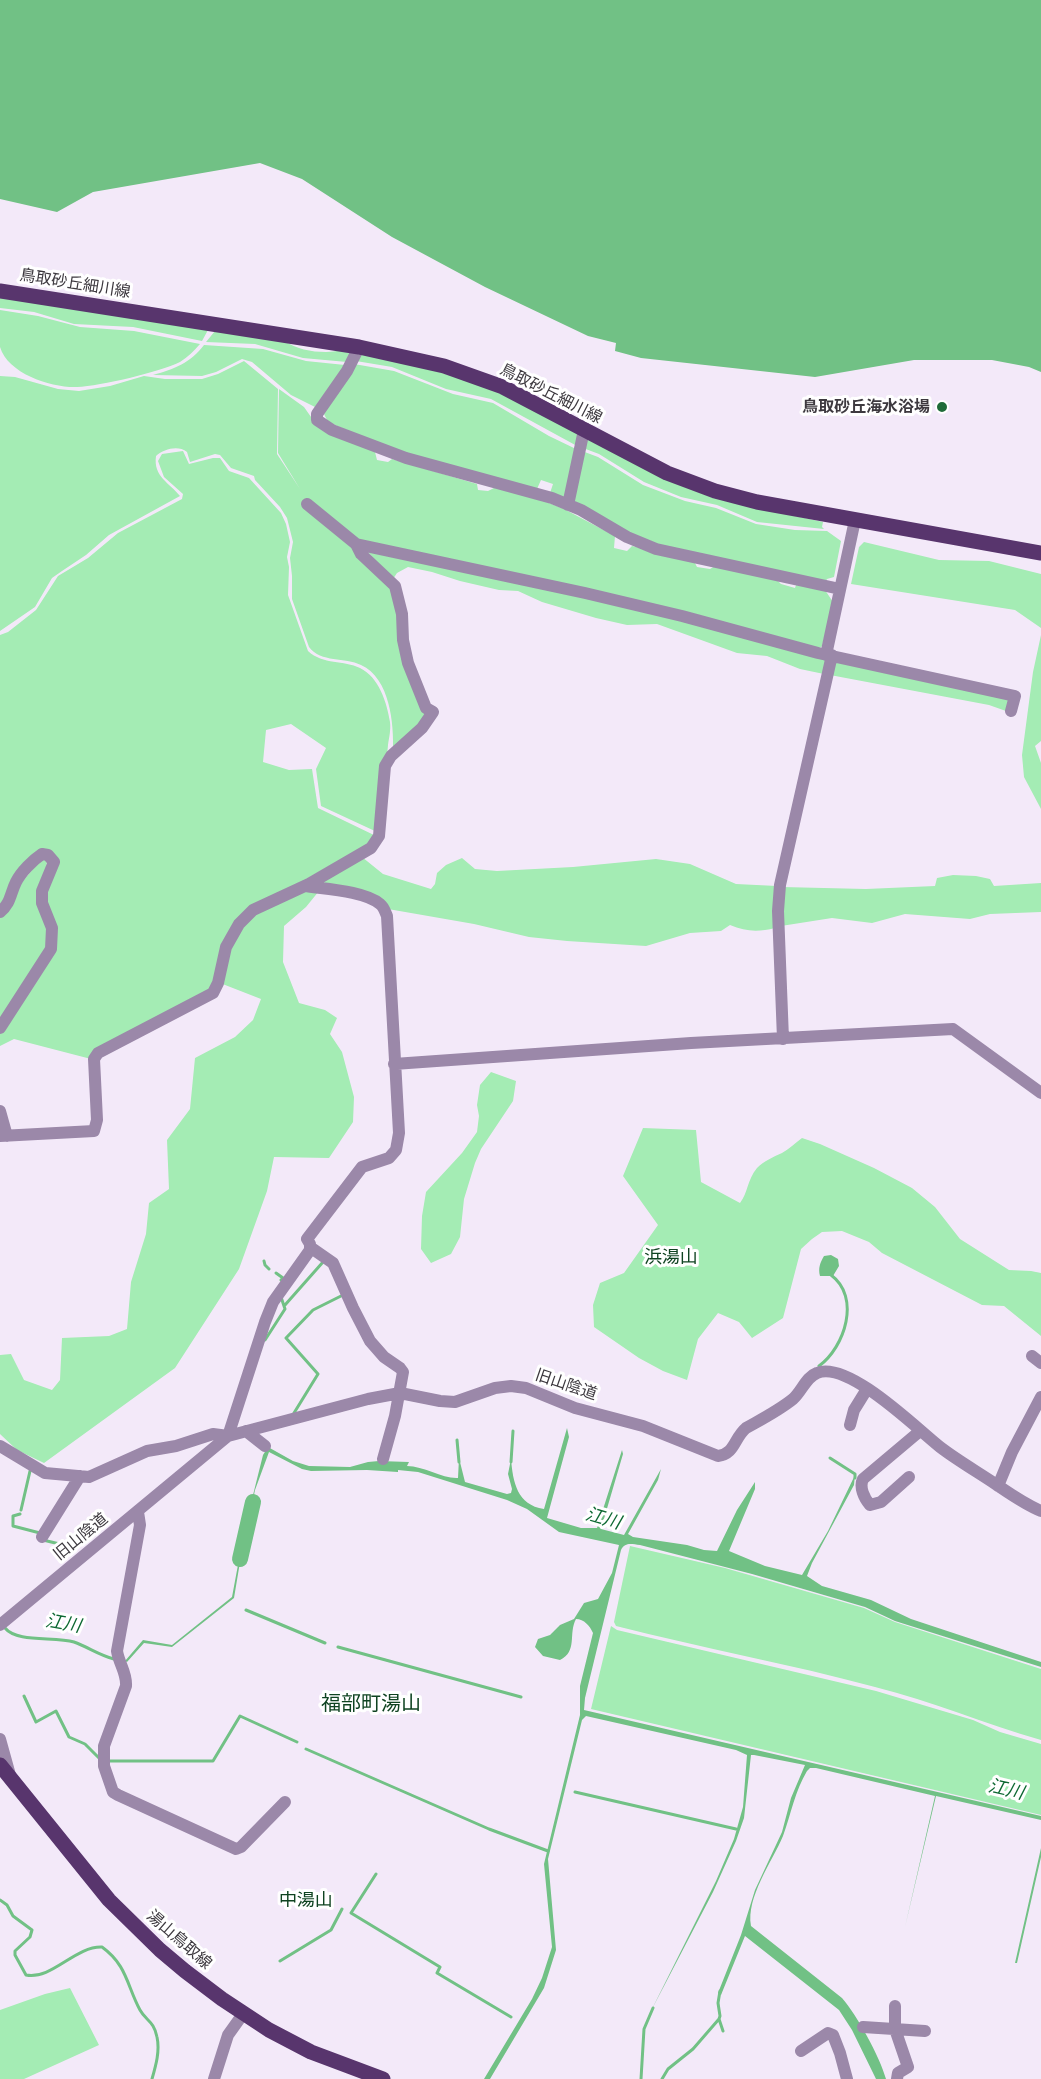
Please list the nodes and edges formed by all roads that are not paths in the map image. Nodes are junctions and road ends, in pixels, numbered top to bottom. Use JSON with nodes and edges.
{"nodes":[{"id":1,"x":0,"y":291,"type":"edge"},
{"id":2,"x":358,"y":347,"type":"junction"},
{"id":3,"x":584,"y":430,"type":"junction"},
{"id":4,"x":307,"y":504,"type":"dead end"},
{"id":5,"x":568,"y":505,"type":"junction"},
{"id":6,"x":855,"y":520,"type":"junction"},
{"id":7,"x":356,"y":544,"type":"junction"},
{"id":8,"x":1041,"y":553,"type":"edge"},
{"id":9,"x":840,"y":589,"type":"junction"},
{"id":10,"x":829,"y":655,"type":"junction"},
{"id":11,"x":1011,"y":711,"type":"dead end"},
{"id":12,"x":305,"y":886,"type":"junction"},
{"id":13,"x":0,"y":912,"type":"edge"},
{"id":14,"x":0,"y":1028,"type":"edge"},
{"id":15,"x":783,"y":1039,"type":"junction"},
{"id":16,"x":394,"y":1064,"type":"junction"},
{"id":17,"x":1041,"y":1092,"type":"edge"},
{"id":18,"x":0,"y":1111,"type":"edge"},
{"id":19,"x":3,"y":1136,"type":"edge"},
{"id":20,"x":310,"y":1246,"type":"junction"},
{"id":21,"x":867,"y":1389,"type":"junction"},
{"id":22,"x":400,"y":1393,"type":"junction"},
{"id":23,"x":1041,"y":1397,"type":"edge"},
{"id":24,"x":850,"y":1425,"type":"dead end"},
{"id":25,"x":246,"y":1431,"type":"junction"},
{"id":26,"x":920,"y":1431,"type":"junction"},
{"id":27,"x":228,"y":1436,"type":"junction"},
{"id":28,"x":0,"y":1446,"type":"edge"},
{"id":29,"x":265,"y":1446,"type":"dead end"},
{"id":30,"x":383,"y":1459,"type":"dead end"},
{"id":31,"x":80,"y":1476,"type":"junction"},
{"id":32,"x":909,"y":1477,"type":"dead end"},
{"id":33,"x":998,"y":1486,"type":"junction"},
{"id":34,"x":1041,"y":1511,"type":"edge"},
{"id":35,"x":138,"y":1512,"type":"junction"},
{"id":36,"x":42,"y":1537,"type":"dead end"},
{"id":37,"x":0,"y":1624,"type":"edge"},
{"id":38,"x":0,"y":1739,"type":"edge"},
{"id":39,"x":0,"y":1765,"type":"edge"},
{"id":40,"x":11,"y":1779,"type":"junction"},
{"id":41,"x":285,"y":1802,"type":"dead end"},
{"id":42,"x":895,"y":2006,"type":"dead end"},
{"id":43,"x":243,"y":2014,"type":"junction"},
{"id":44,"x":863,"y":2027,"type":"dead end"},
{"id":45,"x":895,"y":2029,"type":"junction"},
{"id":46,"x":924,"y":2031,"type":"dead end"},
{"id":47,"x":801,"y":2051,"type":"dead end"},
{"id":48,"x":214,"y":2079,"type":"edge"},
{"id":49,"x":383,"y":2079,"type":"edge"},
{"id":50,"x":847,"y":2079,"type":"edge"},
{"id":51,"x":897,"y":2079,"type":"edge"}],
"edges":[{"from":1,"to":2,"type":"main road","name":"鳥取砂丘細川線"},
{"from":2,"to":3,"type":"main road","name":"鳥取砂丘細川線"},
{"from":2,"to":5,"type":"street"},
{"from":3,"to":5,"type":"street"},
{"from":3,"to":6,"type":"main road","name":"鳥取砂丘細川線"},
{"from":4,"to":7,"type":"street"},
{"from":5,"to":9,"type":"street"},
{"from":6,"to":8,"type":"main road","name":"鳥取砂丘細川線"},
{"from":6,"to":9,"type":"street"},
{"from":7,"to":10,"type":"street"},
{"from":7,"to":12,"type":"street"},
{"from":9,"to":10,"type":"street"},
{"from":10,"to":11,"type":"street"},
{"from":10,"to":15,"type":"street"},
{"from":12,"to":16,"type":"street"},
{"from":12,"to":19,"type":"street"},
{"from":13,"to":14,"type":"street"},
{"from":15,"to":16,"type":"street"},
{"from":15,"to":17,"type":"street"},
{"from":16,"to":20,"type":"street"},
{"from":18,"to":19,"type":"street"},
{"from":20,"to":22,"type":"street"},
{"from":20,"to":27,"type":"street"},
{"from":21,"to":22,"type":"street","name":"旧山陰道"},
{"from":21,"to":24,"type":"street"},
{"from":21,"to":26,"type":"street","name":"旧山陰道"},
{"from":22,"to":25,"type":"street","name":"旧山陰道"},
{"from":22,"to":30,"type":"street"},
{"from":23,"to":33,"type":"street"},
{"from":25,"to":27,"type":"street","name":"旧山陰道"},
{"from":25,"to":29,"type":"street"},
{"from":26,"to":32,"type":"street"},
{"from":26,"to":33,"type":"street","name":"旧山陰道"},
{"from":27,"to":31,"type":"street"},
{"from":27,"to":35,"type":"street","name":"旧山陰道"},
{"from":28,"to":31,"type":"street"},
{"from":31,"to":36,"type":"street"},
{"from":33,"to":34,"type":"street","name":"旧山陰道"},
{"from":35,"to":37,"type":"street","name":"旧山陰道"},
{"from":35,"to":41,"type":"street"},
{"from":38,"to":40,"type":"street"},
{"from":39,"to":40,"type":"main road","name":"湯山鳥取線"},
{"from":40,"to":43,"type":"main road","name":"湯山鳥取線"},
{"from":42,"to":45,"type":"street"},
{"from":43,"to":48,"type":"street"},
{"from":43,"to":49,"type":"main road","name":"湯山鳥取線"},
{"from":44,"to":45,"type":"street"},
{"from":45,"to":46,"type":"street"},
{"from":45,"to":51,"type":"street"},
{"from":47,"to":50,"type":"street"}]}
